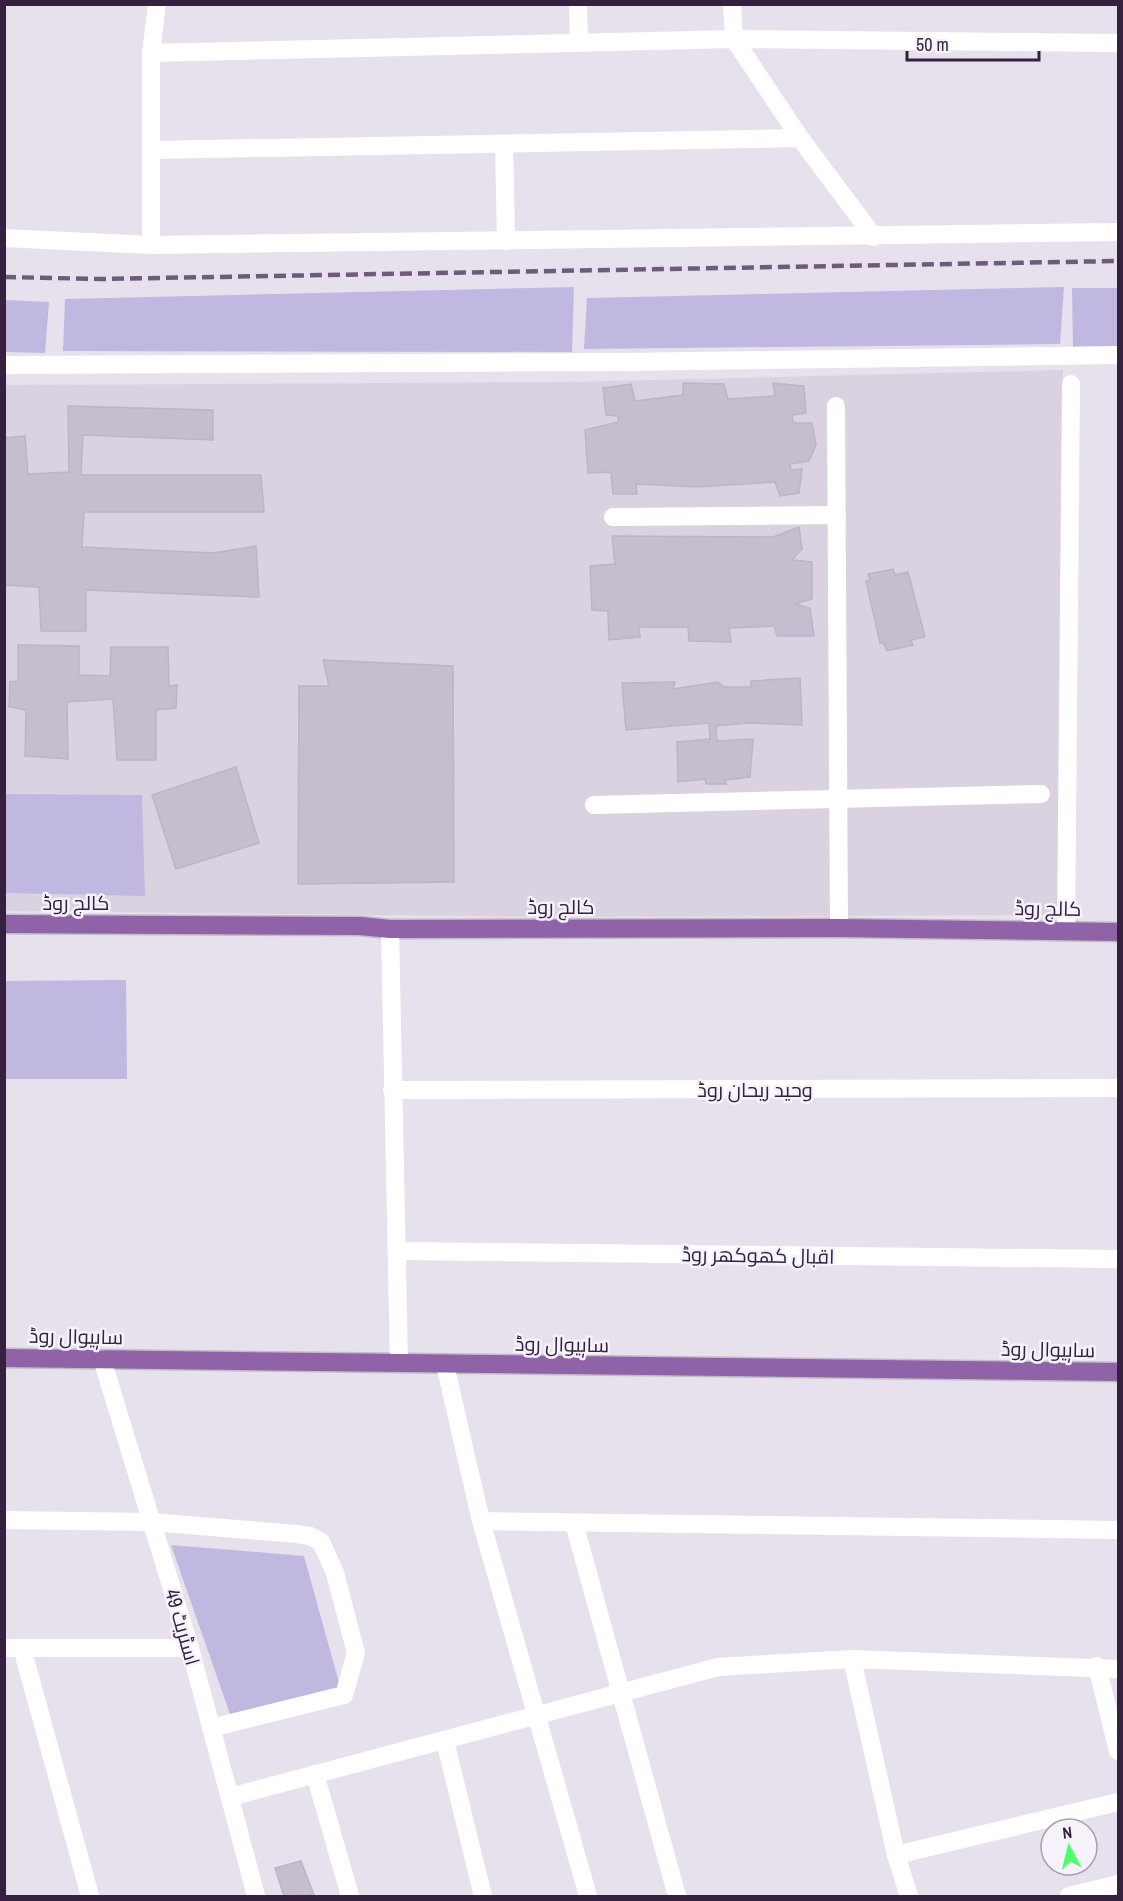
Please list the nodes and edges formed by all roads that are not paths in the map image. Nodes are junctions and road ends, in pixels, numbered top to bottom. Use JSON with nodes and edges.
{"nodes":[{"id":1,"x":156,"y":4,"type":"edge"},
{"id":2,"x":578,"y":4,"type":"edge"},
{"id":3,"x":732,"y":4,"type":"edge"},
{"id":4,"x":734,"y":39,"type":"junction"},
{"id":5,"x":579,"y":42,"type":"junction"},
{"id":6,"x":1119,"y":44,"type":"edge"},
{"id":7,"x":151,"y":53,"type":"junction"},
{"id":8,"x":800,"y":138,"type":"junction"},
{"id":9,"x":504,"y":144,"type":"junction"},
{"id":10,"x":153,"y":150,"type":"junction"},
{"id":11,"x":1119,"y":232,"type":"edge"},
{"id":12,"x":874,"y":237,"type":"junction"},
{"id":13,"x":4,"y":238,"type":"edge"},
{"id":14,"x":506,"y":241,"type":"junction"},
{"id":15,"x":151,"y":244,"type":"junction"},
{"id":16,"x":1119,"y":355,"type":"edge"},
{"id":17,"x":4,"y":365,"type":"edge"},
{"id":18,"x":1071,"y":384,"type":"dead end"},
{"id":19,"x":836,"y":406,"type":"dead end"},
{"id":20,"x":837,"y":515,"type":"junction"},
{"id":21,"x":613,"y":517,"type":"dead end"},
{"id":22,"x":1041,"y":794,"type":"dead end"},
{"id":23,"x":838,"y":799,"type":"junction"},
{"id":24,"x":594,"y":806,"type":"dead end"},
{"id":25,"x":4,"y":924,"type":"edge"},
{"id":26,"x":839,"y":927,"type":"junction"},
{"id":27,"x":390,"y":929,"type":"junction"},
{"id":28,"x":1066,"y":930,"type":"junction"},
{"id":29,"x":1119,"y":932,"type":"edge"},
{"id":30,"x":1119,"y":1088,"type":"edge"},
{"id":31,"x":392,"y":1090,"type":"junction"},
{"id":32,"x":398,"y":1251,"type":"junction"},
{"id":33,"x":1119,"y":1259,"type":"edge"},
{"id":34,"x":4,"y":1358,"type":"edge"},
{"id":35,"x":102,"y":1359,"type":"junction"},
{"id":36,"x":399,"y":1363,"type":"junction"},
{"id":37,"x":445,"y":1365,"type":"junction"},
{"id":38,"x":1119,"y":1372,"type":"edge"},
{"id":39,"x":4,"y":1520,"type":"edge"},
{"id":40,"x":481,"y":1521,"type":"junction"},
{"id":41,"x":152,"y":1522,"type":"junction"},
{"id":42,"x":574,"y":1523,"type":"junction"},
{"id":43,"x":1119,"y":1530,"type":"edge"},
{"id":44,"x":13,"y":1648,"type":"edge"},
{"id":45,"x":190,"y":1648,"type":"junction"},
{"id":46,"x":852,"y":1659,"type":"junction"},
{"id":47,"x":1097,"y":1666,"type":"junction"},
{"id":48,"x":1119,"y":1668,"type":"edge"},
{"id":49,"x":621,"y":1692,"type":"junction"},
{"id":50,"x":538,"y":1716,"type":"junction"},
{"id":51,"x":211,"y":1728,"type":"junction"},
{"id":52,"x":445,"y":1741,"type":"junction"},
{"id":53,"x":1119,"y":1751,"type":"edge"},
{"id":54,"x":315,"y":1774,"type":"junction"},
{"id":55,"x":230,"y":1797,"type":"junction"},
{"id":56,"x":1119,"y":1802,"type":"edge"},
{"id":57,"x":896,"y":1855,"type":"junction"},
{"id":58,"x":1119,"y":1884,"type":"edge"},
{"id":59,"x":90,"y":1896,"type":"edge"},
{"id":60,"x":256,"y":1896,"type":"edge"},
{"id":61,"x":350,"y":1896,"type":"edge"},
{"id":62,"x":483,"y":1896,"type":"edge"},
{"id":63,"x":588,"y":1896,"type":"edge"},
{"id":64,"x":677,"y":1896,"type":"edge"},
{"id":65,"x":909,"y":1896,"type":"edge"},
{"id":66,"x":1069,"y":1896,"type":"edge"}],
"edges":[{"from":1,"to":7,"type":"street"},
{"from":2,"to":5,"type":"street"},
{"from":3,"to":4,"type":"street"},
{"from":4,"to":5,"type":"street"},
{"from":4,"to":6,"type":"street"},
{"from":4,"to":8,"type":"street"},
{"from":5,"to":7,"type":"street"},
{"from":7,"to":10,"type":"street"},
{"from":8,"to":9,"type":"street"},
{"from":8,"to":12,"type":"street"},
{"from":9,"to":10,"type":"street"},
{"from":9,"to":14,"type":"street"},
{"from":10,"to":15,"type":"street"},
{"from":11,"to":12,"type":"street"},
{"from":12,"to":14,"type":"street"},
{"from":13,"to":15,"type":"street"},
{"from":14,"to":15,"type":"street"},
{"from":16,"to":17,"type":"street"},
{"from":18,"to":28,"type":"street"},
{"from":19,"to":20,"type":"street"},
{"from":20,"to":21,"type":"street"},
{"from":20,"to":23,"type":"street"},
{"from":22,"to":23,"type":"street"},
{"from":23,"to":24,"type":"street"},
{"from":23,"to":26,"type":"street"},
{"from":25,"to":27,"type":"main road","name":"کالج روڈ"},
{"from":26,"to":27,"type":"main road","name":"کالج روڈ"},
{"from":26,"to":28,"type":"main road","name":"کالج روڈ"},
{"from":27,"to":31,"type":"street"},
{"from":28,"to":29,"type":"main road","name":"کالج روڈ"},
{"from":30,"to":31,"type":"street","name":"وحید ریحان روڈ"},
{"from":31,"to":32,"type":"street"},
{"from":32,"to":33,"type":"street","name":"اقبال کھوکھر روڈ"},
{"from":32,"to":36,"type":"street"},
{"from":34,"to":35,"type":"main road","name":"ساہیوال روڈ"},
{"from":35,"to":36,"type":"main road","name":"ساہیوال روڈ"},
{"from":35,"to":41,"type":"street","name":"اسٹریٹ 49"},
{"from":36,"to":37,"type":"main road","name":"ساہیوال روڈ"},
{"from":37,"to":38,"type":"main road","name":"ساہیوال روڈ"},
{"from":37,"to":40,"type":"street"},
{"from":39,"to":41,"type":"street"},
{"from":40,"to":42,"type":"street"},
{"from":40,"to":50,"type":"street"},
{"from":41,"to":45,"type":"street","name":"اسٹریٹ 49"},
{"from":41,"to":51,"type":"street"},
{"from":42,"to":43,"type":"street"},
{"from":42,"to":49,"type":"street"},
{"from":44,"to":45,"type":"street"},
{"from":44,"to":59,"type":"street"},
{"from":45,"to":51,"type":"street","name":"اسٹریٹ 49"},
{"from":46,"to":47,"type":"street"},
{"from":46,"to":49,"type":"street"},
{"from":46,"to":57,"type":"street"},
{"from":47,"to":48,"type":"street"},
{"from":47,"to":53,"type":"street"},
{"from":49,"to":50,"type":"street"},
{"from":49,"to":64,"type":"street"},
{"from":50,"to":52,"type":"street"},
{"from":50,"to":63,"type":"street"},
{"from":51,"to":55,"type":"street","name":"اسٹریٹ 49"},
{"from":52,"to":54,"type":"street"},
{"from":52,"to":62,"type":"street"},
{"from":54,"to":55,"type":"street"},
{"from":54,"to":61,"type":"street"},
{"from":55,"to":60,"type":"street","name":"اسٹریٹ 49"},
{"from":56,"to":57,"type":"street"},
{"from":57,"to":65,"type":"street"},
{"from":58,"to":66,"type":"street"}]}
